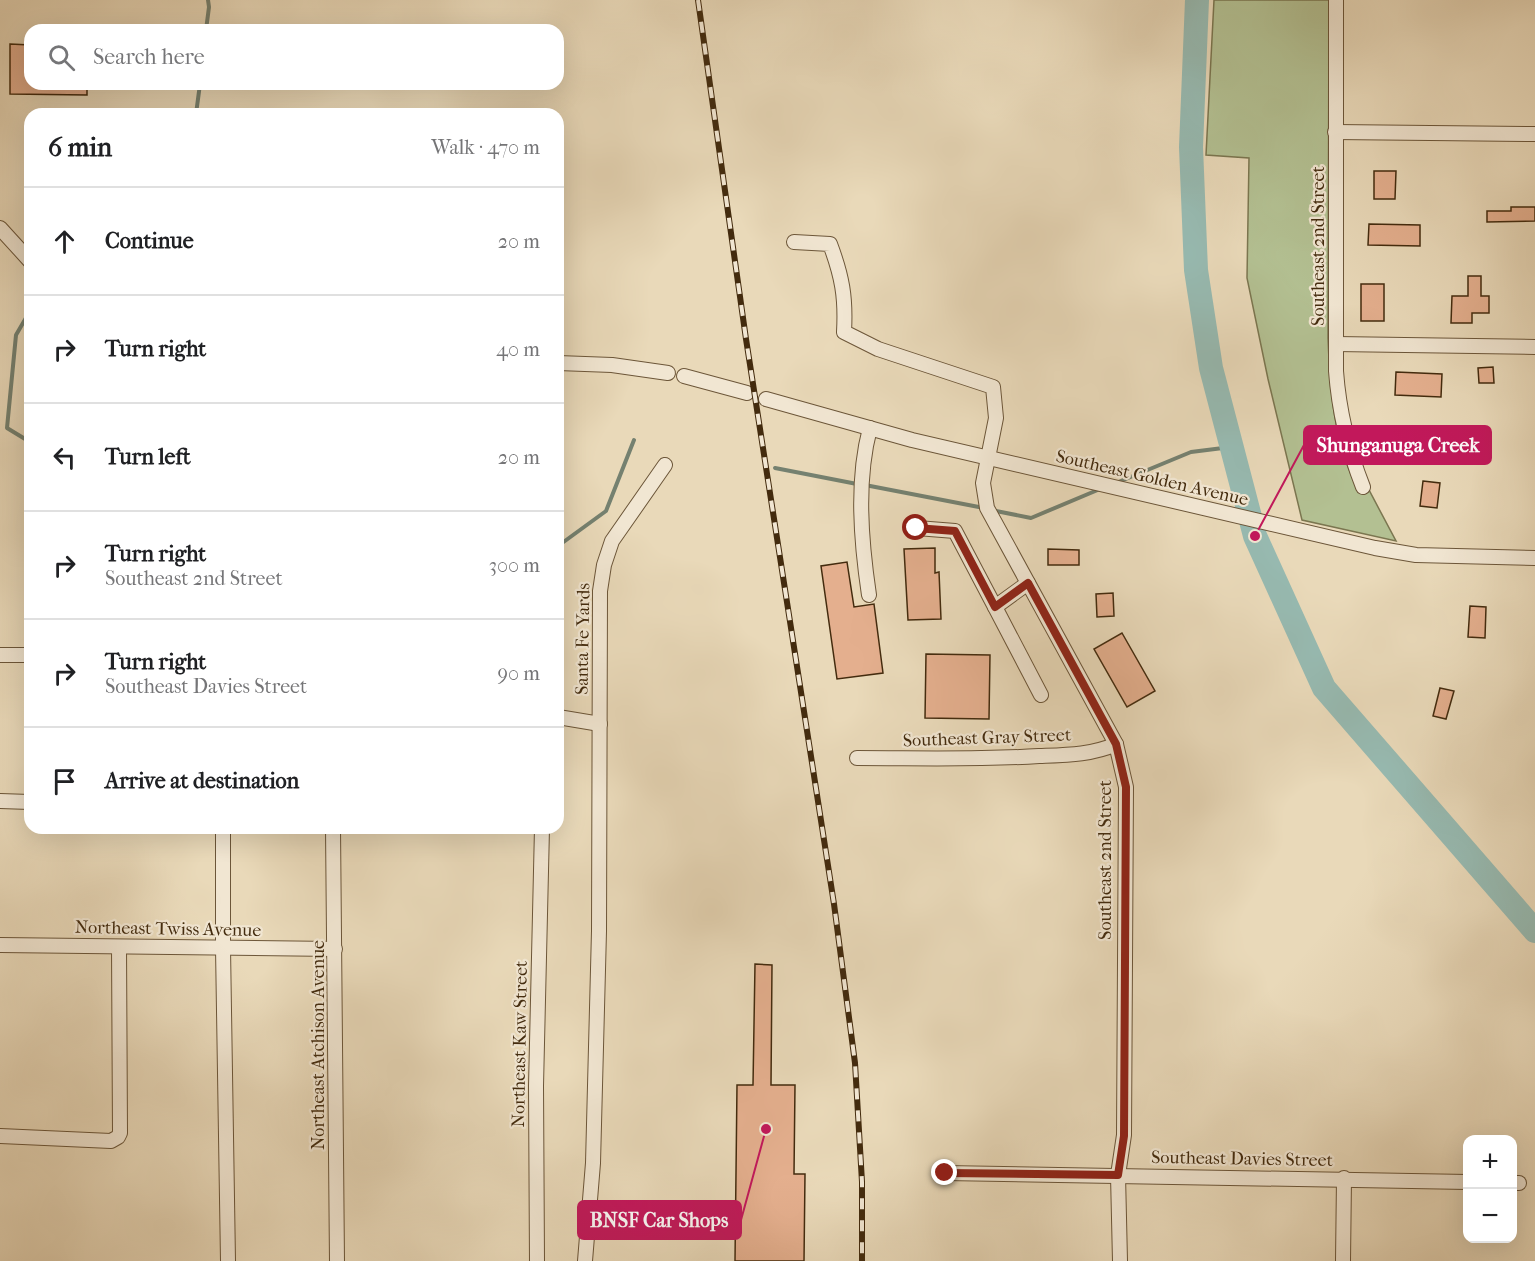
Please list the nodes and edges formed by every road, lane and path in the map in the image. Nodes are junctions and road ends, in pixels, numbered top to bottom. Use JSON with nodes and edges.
{"nodes":[{"id":1,"x":1336,"y":0,"type":"edge"},
{"id":2,"x":1335,"y":132,"type":"junction"},
{"id":3,"x":1535,"y":134,"type":"edge"},
{"id":4,"x":0,"y":228,"type":"edge"},
{"id":5,"x":794,"y":242,"type":"dead end"},
{"id":6,"x":24,"y":254,"type":"edge"},
{"id":7,"x":1336,"y":344,"type":"junction"},
{"id":8,"x":1535,"y":347,"type":"edge"},
{"id":9,"x":564,"y":363,"type":"edge"},
{"id":10,"x":668,"y":373,"type":"dead end"},
{"id":11,"x":684,"y":376,"type":"dead end"},
{"id":12,"x":747,"y":393,"type":"dead end"},
{"id":13,"x":766,"y":399,"type":"dead end"},
{"id":14,"x":870,"y":428,"type":"junction"},
{"id":15,"x":987,"y":458,"type":"junction"},
{"id":16,"x":665,"y":465,"type":"dead end"},
{"id":17,"x":1363,"y":487,"type":"dead end"},
{"id":18,"x":916,"y":528,"type":"dead end"},
{"id":19,"x":1535,"y":558,"type":"edge"},
{"id":20,"x":1028,"y":583,"type":"junction"},
{"id":21,"x":869,"y":595,"type":"dead end"},
{"id":22,"x":995,"y":607,"type":"junction"},
{"id":23,"x":24,"y":654,"type":"edge"},
{"id":24,"x":0,"y":655,"type":"edge"},
{"id":25,"x":1041,"y":696,"type":"dead end"},
{"id":26,"x":564,"y":718,"type":"edge"},
{"id":27,"x":600,"y":724,"type":"junction"},
{"id":28,"x":1116,"y":744,"type":"junction"},
{"id":29,"x":857,"y":758,"type":"dead end"},
{"id":30,"x":0,"y":801,"type":"edge"},
{"id":31,"x":24,"y":802,"type":"edge"},
{"id":32,"x":224,"y":834,"type":"edge"},
{"id":33,"x":333,"y":834,"type":"edge"},
{"id":34,"x":542,"y":834,"type":"edge"},
{"id":35,"x":0,"y":945,"type":"edge"},
{"id":36,"x":119,"y":947,"type":"junction"},
{"id":37,"x":223,"y":948,"type":"junction"},
{"id":38,"x":335,"y":949,"type":"junction"},
{"id":39,"x":0,"y":1137,"type":"edge"},
{"id":40,"x":945,"y":1173,"type":"dead end"},
{"id":41,"x":1118,"y":1175,"type":"junction"},
{"id":42,"x":1344,"y":1178,"type":"junction"},
{"id":43,"x":1463,"y":1182,"type":"edge"},
{"id":44,"x":228,"y":1261,"type":"edge"},
{"id":45,"x":337,"y":1261,"type":"edge"},
{"id":46,"x":537,"y":1261,"type":"edge"},
{"id":47,"x":585,"y":1261,"type":"edge"},
{"id":48,"x":1120,"y":1261,"type":"edge"},
{"id":49,"x":1343,"y":1261,"type":"edge"}],
"edges":[{"from":1,"to":2,"type":"street","name":"Southeast 2nd Street"},
{"from":2,"to":3,"type":"street"},
{"from":2,"to":7,"type":"street","name":"Southeast 2nd Street"},
{"from":4,"to":6,"type":"street"},
{"from":5,"to":15,"type":"street","name":"Southeast 2nd Street"},
{"from":7,"to":8,"type":"street"},
{"from":7,"to":17,"type":"street","name":"Southeast 2nd Street"},
{"from":9,"to":10,"type":"street"},
{"from":11,"to":12,"type":"street"},
{"from":13,"to":14,"type":"street","name":"Southeast Golden Avenue"},
{"from":14,"to":15,"type":"street","name":"Southeast Golden Avenue"},
{"from":14,"to":21,"type":"street"},
{"from":15,"to":19,"type":"street","name":"Southeast Golden Avenue"},
{"from":15,"to":20,"type":"street","name":"Southeast 2nd Street"},
{"from":16,"to":27,"type":"street","name":"Santa Fe Yards"},
{"from":18,"to":22,"type":"street"},
{"from":20,"to":22,"type":"street"},
{"from":20,"to":28,"type":"street","name":"Southeast 2nd Street"},
{"from":22,"to":25,"type":"street"},
{"from":23,"to":24,"type":"street"},
{"from":26,"to":27,"type":"street"},
{"from":27,"to":47,"type":"street","name":"Santa Fe Yards"},
{"from":28,"to":29,"type":"street","name":"Southeast Gray Street"},
{"from":28,"to":41,"type":"street","name":"Southeast 2nd Street"},
{"from":30,"to":31,"type":"street"},
{"from":32,"to":37,"type":"street"},
{"from":33,"to":38,"type":"street","name":"Northeast Atchison Avenue"},
{"from":34,"to":46,"type":"street","name":"Northeast Kaw Street"},
{"from":35,"to":36,"type":"street","name":"Northeast Twiss Avenue"},
{"from":36,"to":37,"type":"street","name":"Northeast Twiss Avenue"},
{"from":36,"to":39,"type":"street"},
{"from":37,"to":38,"type":"street","name":"Northeast Twiss Avenue"},
{"from":37,"to":44,"type":"street"},
{"from":38,"to":45,"type":"street","name":"Northeast Atchison Avenue"},
{"from":40,"to":41,"type":"street","name":"Southeast Davies Street"},
{"from":41,"to":42,"type":"street","name":"Southeast Davies Street"},
{"from":41,"to":48,"type":"street","name":"Southeast 2nd Street"},
{"from":42,"to":43,"type":"street","name":"Southeast Davies Street"},
{"from":42,"to":49,"type":"street"}]}
